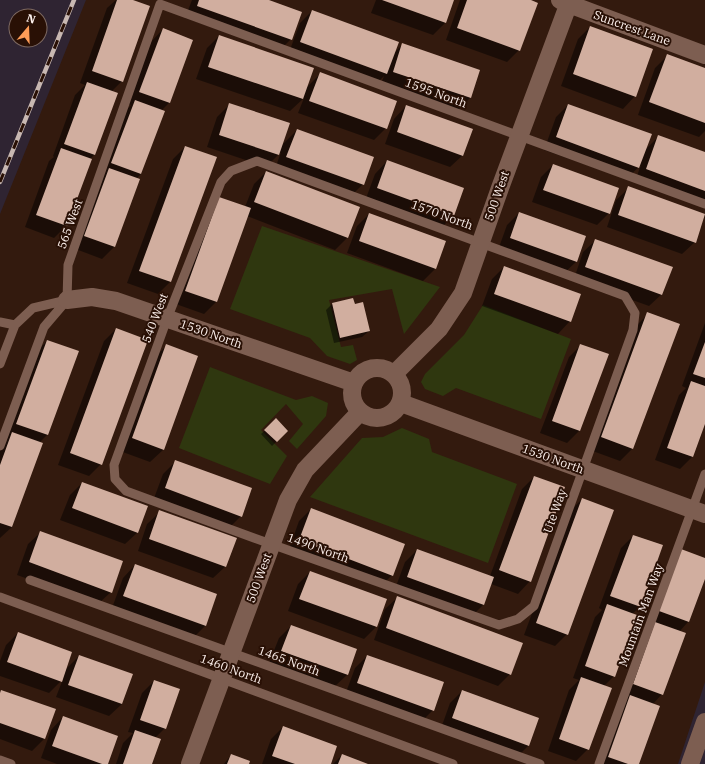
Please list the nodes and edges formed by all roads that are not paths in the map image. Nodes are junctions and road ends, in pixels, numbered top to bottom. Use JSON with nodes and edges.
{"nodes":[{"id":1,"x":566,"y":1,"type":"edge"},
{"id":2,"x":160,"y":4,"type":"joint"},
{"id":3,"x":705,"y":55,"type":"edge"},
{"id":4,"x":519,"y":136,"type":"junction"},
{"id":5,"x":231,"y":171,"type":"joint"},
{"id":6,"x":705,"y":204,"type":"edge"},
{"id":7,"x":481,"y":242,"type":"junction"},
{"id":8,"x":67,"y":300,"type":"junction"},
{"id":9,"x":635,"y":313,"type":"joint"},
{"id":10,"x":167,"y":319,"type":"junction"},
{"id":11,"x":0,"y":322,"type":"edge"},
{"id":12,"x":15,"y":325,"type":"junction"},
{"id":13,"x":0,"y":364,"type":"edge"},
{"id":14,"x":394,"y":374,"type":"junction"},
{"id":15,"x":354,"y":383,"type":"junction"},
{"id":16,"x":401,"y":403,"type":"junction"},
{"id":17,"x":360,"y":412,"type":"junction"},
{"id":18,"x":0,"y":446,"type":"edge"},
{"id":19,"x":582,"y":470,"type":"junction"},
{"id":20,"x":705,"y":474,"type":"edge"},
{"id":21,"x":115,"y":479,"type":"joint"},
{"id":22,"x":698,"y":512,"type":"edge"},
{"id":23,"x":271,"y":544,"type":"junction"},
{"id":24,"x":30,"y":580,"type":"dead end"},
{"id":25,"x":0,"y":596,"type":"edge"},
{"id":26,"x":518,"y":619,"type":"joint"},
{"id":27,"x":231,"y":652,"type":"junction"},
{"id":28,"x":222,"y":678,"type":"junction"},
{"id":29,"x":705,"y":722,"type":"edge"},
{"id":30,"x":0,"y":760,"type":"edge"},
{"id":31,"x":11,"y":764,"type":"edge"},
{"id":32,"x":190,"y":764,"type":"edge"},
{"id":33,"x":453,"y":764,"type":"edge"},
{"id":34,"x":540,"y":764,"type":"edge"},
{"id":35,"x":598,"y":764,"type":"edge"},
{"id":36,"x":690,"y":764,"type":"edge"}],
"edges":[{"from":1,"to":3,"type":"street","name":"Suncrest Lane"},
{"from":1,"to":4,"type":"street","name":"500 West"},
{"from":2,"to":4,"type":"lane","name":"1595 North"},
{"from":2,"to":8,"type":"lane","name":"565 West"},
{"from":4,"to":6,"type":"lane","name":"1595 North"},
{"from":4,"to":7,"type":"street","name":"500 West"},
{"from":5,"to":7,"type":"lane","name":"1570 North"},
{"from":5,"to":10,"type":"lane","name":"540 West"},
{"from":7,"to":9,"type":"lane","name":"1570 North"},
{"from":7,"to":14,"type":"street","name":"500 West"},
{"from":8,"to":10,"type":"street","name":"1530 North"},
{"from":8,"to":12,"type":"lane"},
{"from":8,"to":18,"type":"lane"},
{"from":9,"to":19,"type":"lane","name":"Ute Way"},
{"from":10,"to":15,"type":"street","name":"1530 North"},
{"from":10,"to":21,"type":"lane","name":"540 West"},
{"from":11,"to":12,"type":"lane"},
{"from":12,"to":13,"type":"lane"},
{"from":14,"to":15,"type":"street"},
{"from":14,"to":16,"type":"street"},
{"from":15,"to":17,"type":"street"},
{"from":16,"to":17,"type":"street"},
{"from":16,"to":19,"type":"street","name":"1530 North"},
{"from":17,"to":23,"type":"street","name":"500 West"},
{"from":19,"to":22,"type":"street","name":"1530 North"},
{"from":19,"to":26,"type":"lane","name":"Ute Way"},
{"from":20,"to":22,"type":"lane","name":"Mountain Man Way"},
{"from":21,"to":23,"type":"lane","name":"1490 North"},
{"from":22,"to":35,"type":"lane","name":"Mountain Man Way"},
{"from":23,"to":26,"type":"lane","name":"1490 North"},
{"from":23,"to":27,"type":"street","name":"500 West"},
{"from":24,"to":27,"type":"lane","name":"1465 North"},
{"from":25,"to":28,"type":"lane","name":"1460 North"},
{"from":27,"to":28,"type":"street","name":"500 West"},
{"from":27,"to":34,"type":"lane","name":"1465 North"},
{"from":28,"to":32,"type":"street","name":"500 West"},
{"from":28,"to":33,"type":"lane","name":"1460 North"},
{"from":29,"to":36,"type":"street"},
{"from":30,"to":31,"type":"lane"}]}
